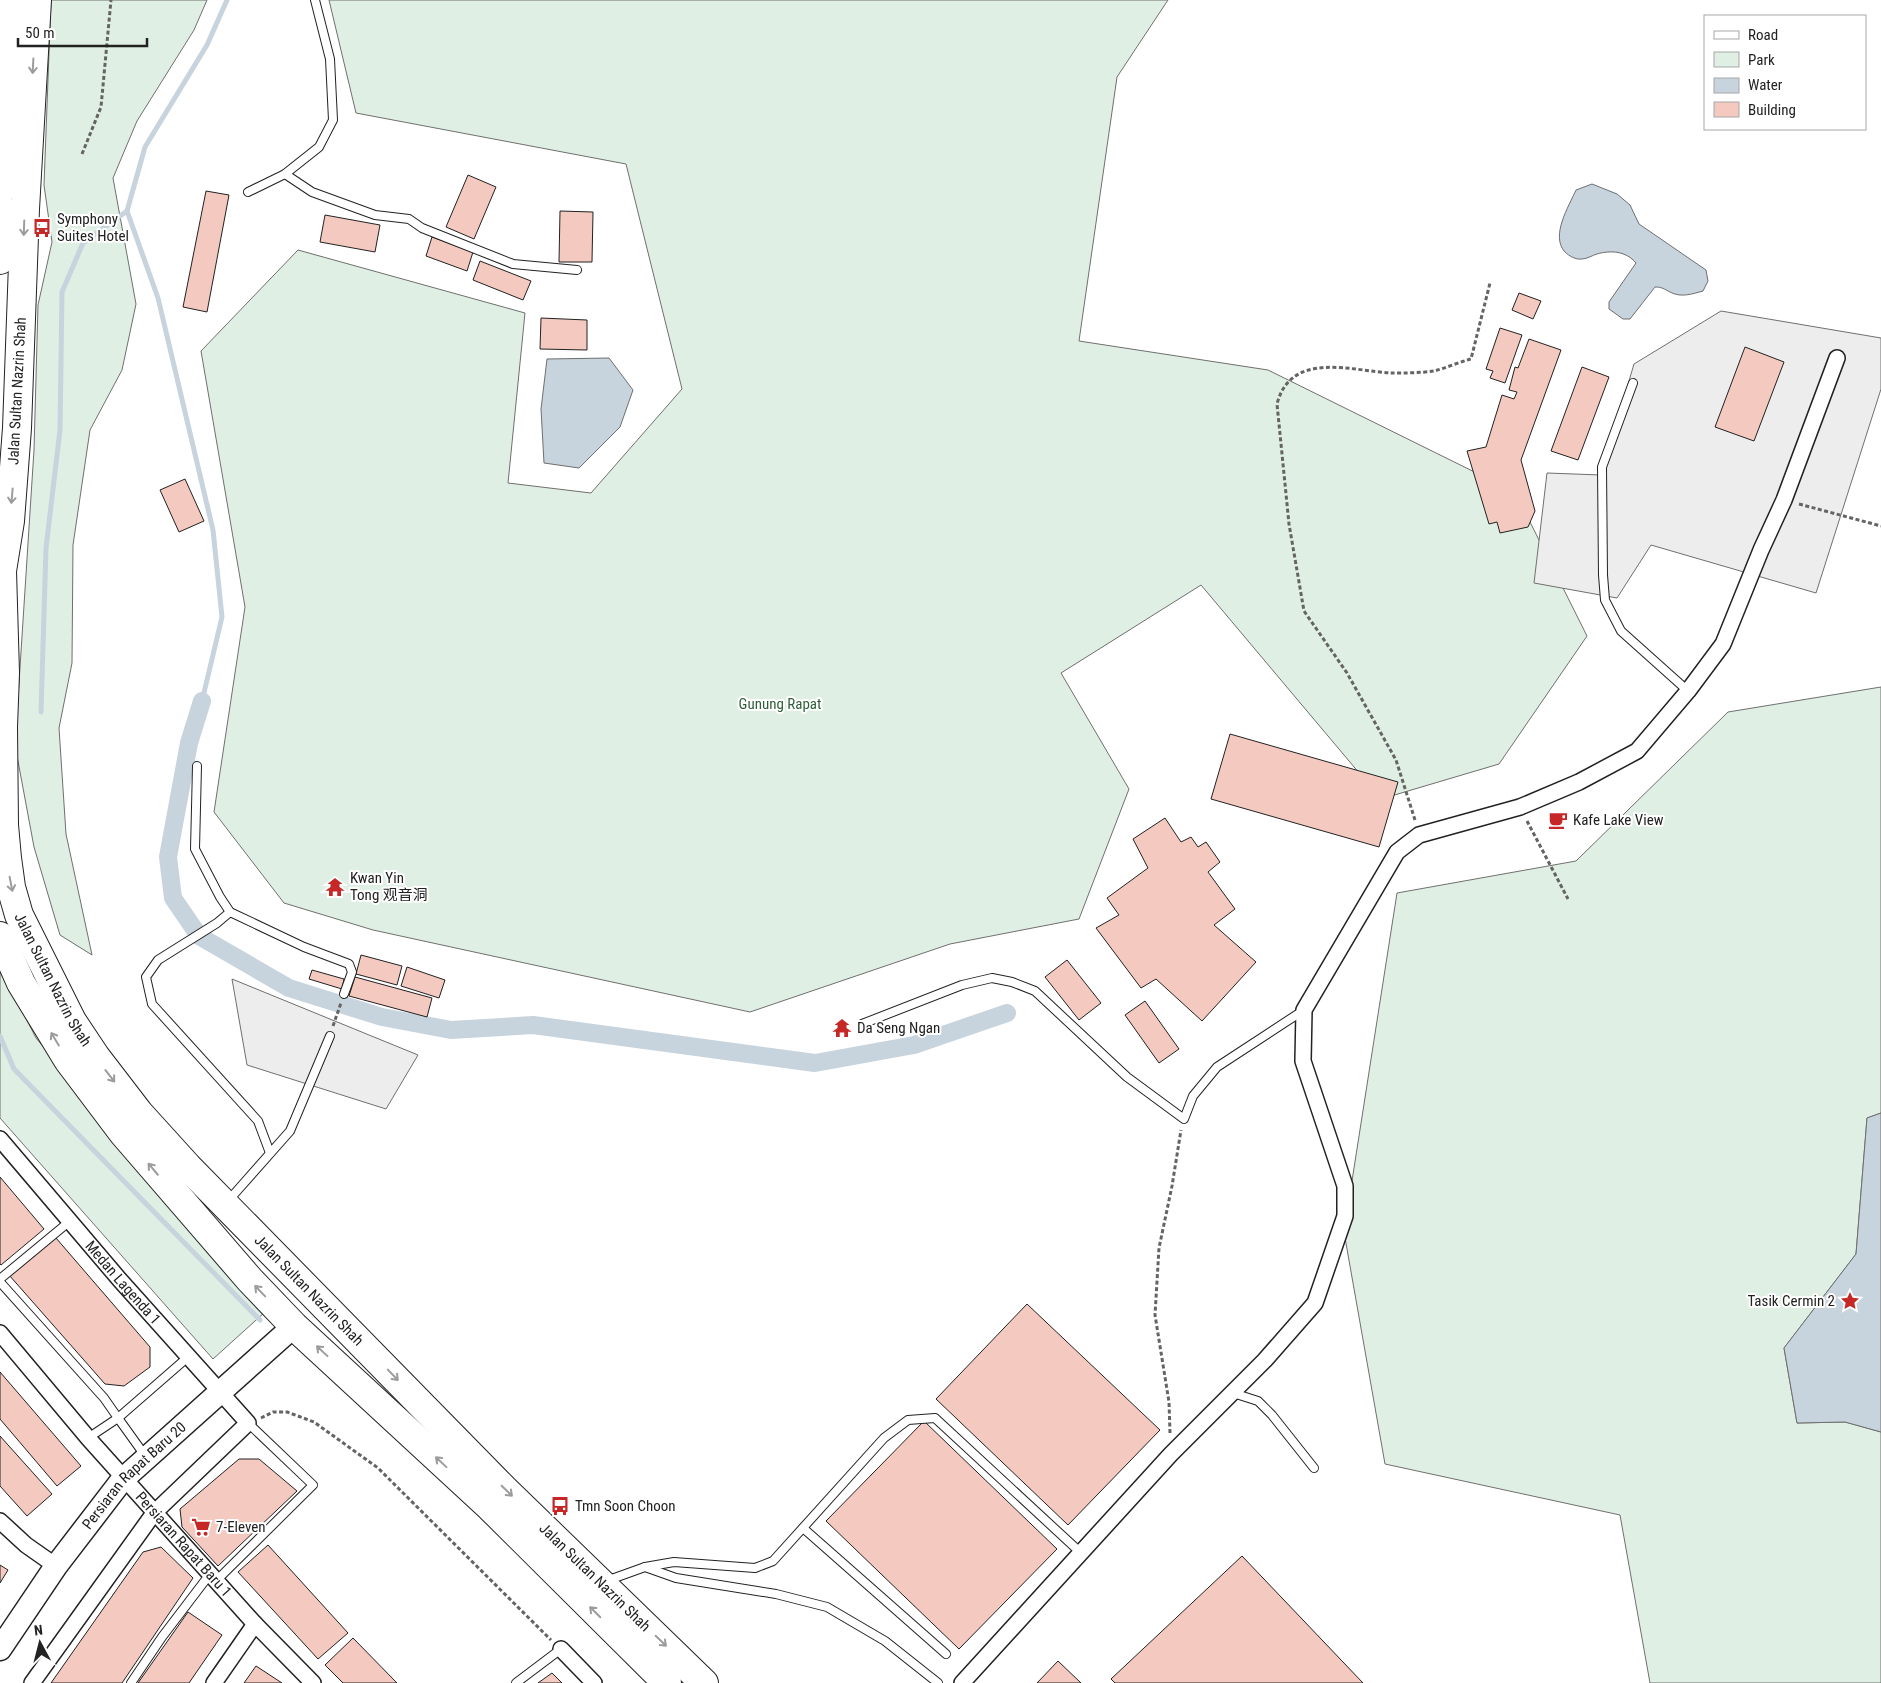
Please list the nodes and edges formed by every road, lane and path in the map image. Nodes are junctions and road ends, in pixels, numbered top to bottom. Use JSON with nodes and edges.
{"nodes":[{"id":1,"x":11,"y":0,"type":"edge"},
{"id":2,"x":37,"y":0,"type":"edge"},
{"id":3,"x":111,"y":0,"type":"edge"},
{"id":4,"x":315,"y":0,"type":"edge"},
{"id":5,"x":82,"y":154,"type":"dead end"},
{"id":6,"x":285,"y":174,"type":"junction"},
{"id":7,"x":0,"y":191,"type":"edge"},
{"id":8,"x":248,"y":192,"type":"dead end"},
{"id":9,"x":0,"y":207,"type":"edge"},
{"id":10,"x":0,"y":260,"type":"edge"},
{"id":11,"x":577,"y":270,"type":"dead end"},
{"id":12,"x":1490,"y":284,"type":"dead end"},
{"id":13,"x":1836,"y":358,"type":"dead end"},
{"id":14,"x":1633,"y":384,"type":"dead end"},
{"id":15,"x":1784,"y":500,"type":"junction"},
{"id":16,"x":1881,"y":526,"type":"edge"},
{"id":17,"x":1,"y":575,"type":"edge"},
{"id":18,"x":1688,"y":691,"type":"junction"},
{"id":19,"x":197,"y":766,"type":"dead end"},
{"id":20,"x":1520,"y":807,"type":"junction"},
{"id":21,"x":2,"y":819,"type":"edge"},
{"id":22,"x":1419,"y":835,"type":"junction"},
{"id":23,"x":1568,"y":899,"type":"dead end"},
{"id":24,"x":230,"y":912,"type":"junction"},
{"id":25,"x":0,"y":936,"type":"edge"},
{"id":26,"x":344,"y":994,"type":"joint"},
{"id":27,"x":1304,"y":1010,"type":"junction"},
{"id":28,"x":862,"y":1024,"type":"dead end"},
{"id":29,"x":330,"y":1036,"type":"joint"},
{"id":30,"x":1184,"y":1118,"type":"junction"},
{"id":31,"x":0,"y":1139,"type":"edge"},
{"id":32,"x":270,"y":1153,"type":"junction"},
{"id":33,"x":225,"y":1204,"type":"junction"},
{"id":34,"x":70,"y":1221,"type":"junction"},
{"id":35,"x":271,"y":1252,"type":"junction"},
{"id":36,"x":0,"y":1280,"type":"edge"},
{"id":37,"x":294,"y":1326,"type":"junction"},
{"id":38,"x":0,"y":1333,"type":"edge"},
{"id":39,"x":369,"y":1350,"type":"junction"},
{"id":40,"x":188,"y":1357,"type":"junction"},
{"id":41,"x":222,"y":1392,"type":"junction"},
{"id":42,"x":1233,"y":1393,"type":"junction"},
{"id":43,"x":118,"y":1418,"type":"junction"},
{"id":44,"x":248,"y":1423,"type":"junction"},
{"id":45,"x":88,"y":1438,"type":"junction"},
{"id":46,"x":1172,"y":1454,"type":"junction"},
{"id":47,"x":146,"y":1458,"type":"junction"},
{"id":48,"x":1314,"y":1468,"type":"dead end"},
{"id":49,"x":124,"y":1477,"type":"junction"},
{"id":50,"x":154,"y":1513,"type":"junction"},
{"id":51,"x":0,"y":1520,"type":"edge"},
{"id":52,"x":803,"y":1528,"type":"junction"},
{"id":53,"x":1081,"y":1553,"type":"junction"},
{"id":54,"x":56,"y":1566,"type":"junction"},
{"id":55,"x":645,"y":1567,"type":"junction"},
{"id":56,"x":214,"y":1577,"type":"junction"},
{"id":57,"x":602,"y":1583,"type":"junction"},
{"id":58,"x":255,"y":1624,"type":"junction"},
{"id":59,"x":0,"y":1649,"type":"edge"},
{"id":60,"x":560,"y":1649,"type":"junction"},
{"id":61,"x":946,"y":1654,"type":"dead end"},
{"id":62,"x":32,"y":1683,"type":"edge"},
{"id":63,"x":131,"y":1683,"type":"edge"},
{"id":64,"x":214,"y":1683,"type":"edge"},
{"id":65,"x":313,"y":1683,"type":"edge"},
{"id":66,"x":516,"y":1683,"type":"edge"},
{"id":67,"x":594,"y":1683,"type":"edge"},
{"id":68,"x":667,"y":1683,"type":"edge"},
{"id":69,"x":704,"y":1683,"type":"edge"},
{"id":70,"x":938,"y":1683,"type":"edge"},
{"id":71,"x":962,"y":1683,"type":"edge"}],
"edges":[{"from":1,"to":7,"type":"highway"},
{"from":2,"to":17,"type":"highway","name":"Jalan Sultan Nazrin Shah","one_way":true},
{"from":3,"to":5,"type":"path"},
{"from":4,"to":6,"type":"lane"},
{"from":6,"to":8,"type":"lane"},
{"from":6,"to":11,"type":"lane"},
{"from":9,"to":10,"type":"highway"},
{"from":12,"to":22,"type":"path"},
{"from":13,"to":15,"type":"street"},
{"from":14,"to":18,"type":"lane"},
{"from":15,"to":16,"type":"path"},
{"from":15,"to":18,"type":"street"},
{"from":17,"to":21,"type":"highway","name":"Jalan Sultan Nazrin Shah"},
{"from":18,"to":20,"type":"street"},
{"from":19,"to":24,"type":"lane"},
{"from":20,"to":22,"type":"street"},
{"from":20,"to":23,"type":"path"},
{"from":21,"to":33,"type":"highway","name":"Jalan Sultan Nazrin Shah","one_way":true},
{"from":22,"to":27,"type":"street"},
{"from":24,"to":26,"type":"lane"},
{"from":24,"to":32,"type":"lane"},
{"from":37,"to":25,"type":"highway","name":"Jalan Sultan Nazrin Shah","one_way":true},
{"from":26,"to":29,"type":"path"},
{"from":27,"to":30,"type":"lane"},
{"from":27,"to":42,"type":"street"},
{"from":28,"to":30,"type":"lane"},
{"from":29,"to":32,"type":"lane"},
{"from":30,"to":46,"type":"path"},
{"from":31,"to":34,"type":"street","name":"Medan Lagenda 1"},
{"from":32,"to":33,"type":"lane"},
{"from":33,"to":35,"type":"highway","name":"Jalan Sultan Nazrin Shah"},
{"from":34,"to":36,"type":"lane"},
{"from":34,"to":40,"type":"street","name":"Medan Lagenda 1"},
{"from":35,"to":37,"type":"highway"},
{"from":35,"to":39,"type":"highway","name":"Jalan Sultan Nazrin Shah"},
{"from":36,"to":43,"type":"lane"},
{"from":37,"to":39,"type":"highway"},
{"from":37,"to":41,"type":"street","name":"Persiaran Rapat Baru 20"},
{"from":68,"to":37,"type":"highway","name":"Jalan Sultan Nazrin Shah","one_way":true},
{"from":38,"to":45,"type":"street","name":"Persiaran Rapat Baru 1"},
{"from":39,"to":57,"type":"highway","name":"Jalan Sultan Nazrin Shah","one_way":true},
{"from":40,"to":41,"type":"street","name":"Medan Lagenda 1"},
{"from":40,"to":43,"type":"lane"},
{"from":41,"to":44,"type":"street","name":"Medan Lagenda 1"},
{"from":41,"to":47,"type":"street","name":"Persiaran Rapat Baru 20"},
{"from":42,"to":46,"type":"street"},
{"from":42,"to":48,"type":"lane"},
{"from":43,"to":45,"type":"lane"},
{"from":43,"to":47,"type":"lane"},
{"from":44,"to":50,"type":"street"},
{"from":44,"to":56,"type":"lane"},
{"from":44,"to":60,"type":"path"},
{"from":45,"to":49,"type":"street","name":"Persiaran Rapat Baru 1"},
{"from":46,"to":53,"type":"street"},
{"from":47,"to":49,"type":"street","name":"Persiaran Rapat Baru 20"},
{"from":49,"to":50,"type":"street","name":"Persiaran Rapat Baru 1"},
{"from":49,"to":54,"type":"street","name":"Persiaran Rapat Baru 20"},
{"from":50,"to":56,"type":"street","name":"Persiaran Rapat Baru 1"},
{"from":50,"to":62,"type":"street"},
{"from":51,"to":54,"type":"street"},
{"from":52,"to":53,"type":"lane"},
{"from":52,"to":55,"type":"lane"},
{"from":52,"to":61,"type":"lane"},
{"from":53,"to":71,"type":"street"},
{"from":54,"to":59,"type":"street","name":"Persiaran Rapat Baru 20"},
{"from":55,"to":57,"type":"lane"},
{"from":55,"to":70,"type":"lane"},
{"from":56,"to":58,"type":"street","name":"Persiaran Rapat Baru 1"},
{"from":56,"to":63,"type":"lane"},
{"from":57,"to":69,"type":"highway","name":"Jalan Sultan Nazrin Shah","one_way":true},
{"from":58,"to":64,"type":"street"},
{"from":58,"to":65,"type":"street","name":"Persiaran Rapat Baru 1"},
{"from":60,"to":66,"type":"lane"},
{"from":60,"to":67,"type":"street"}]}
